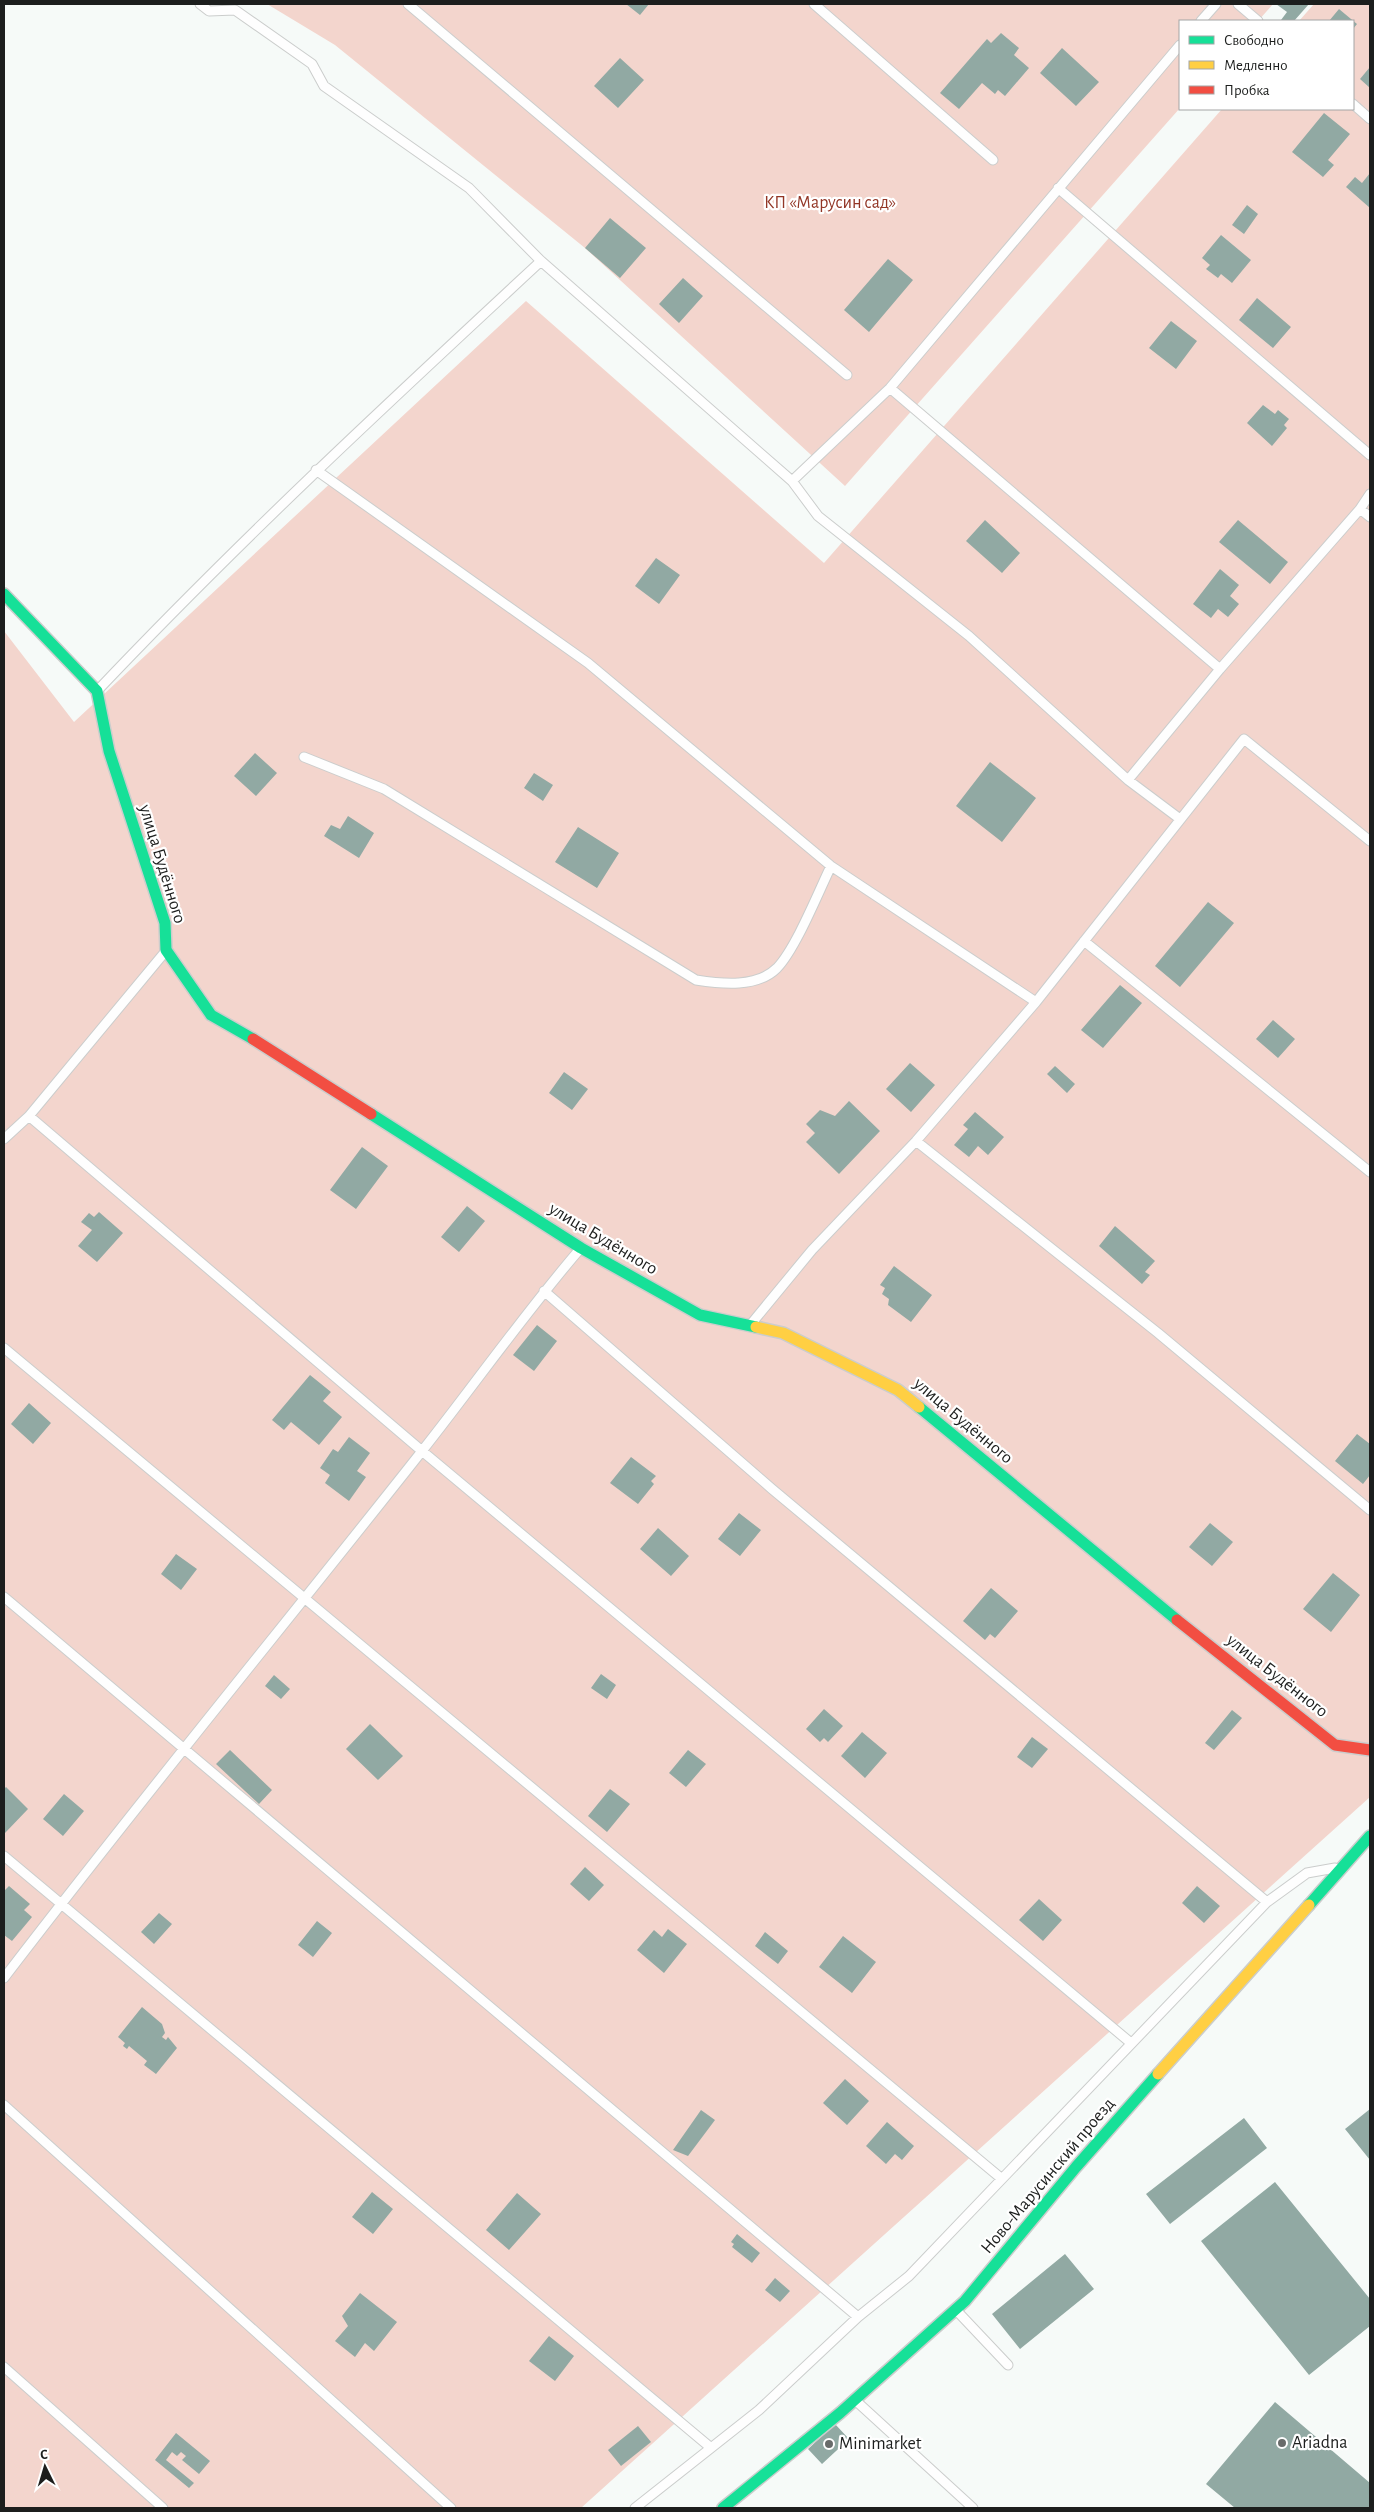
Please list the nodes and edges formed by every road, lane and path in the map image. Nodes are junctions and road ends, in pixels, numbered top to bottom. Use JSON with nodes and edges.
{"nodes":[{"id":1,"x":200,"y":4,"type":"edge"},
{"id":2,"x":408,"y":4,"type":"edge"},
{"id":3,"x":814,"y":4,"type":"edge"},
{"id":4,"x":1216,"y":4,"type":"edge"},
{"id":5,"x":1238,"y":4,"type":"edge"},
{"id":6,"x":1202,"y":20,"type":"edge"},
{"id":7,"x":1257,"y":20,"type":"edge"},
{"id":8,"x":1179,"y":46,"type":"edge"},
{"id":9,"x":1354,"y":105,"type":"edge"},
{"id":10,"x":1370,"y":120,"type":"edge"},
{"id":11,"x":993,"y":160,"type":"dead end"},
{"id":12,"x":1058,"y":188,"type":"junction"},
{"id":13,"x":541,"y":261,"type":"junction"},
{"id":14,"x":847,"y":375,"type":"dead end"},
{"id":15,"x":890,"y":388,"type":"junction"},
{"id":16,"x":1370,"y":455,"type":"edge"},
{"id":17,"x":316,"y":470,"type":"junction"},
{"id":18,"x":792,"y":481,"type":"junction"},
{"id":19,"x":1370,"y":494,"type":"edge"},
{"id":20,"x":1360,"y":509,"type":"junction"},
{"id":21,"x":1370,"y":517,"type":"edge"},
{"id":22,"x":4,"y":594,"type":"edge"},
{"id":23,"x":1220,"y":669,"type":"junction"},
{"id":24,"x":97,"y":691,"type":"junction"},
{"id":25,"x":304,"y":757,"type":"dead end"},
{"id":26,"x":1128,"y":780,"type":"junction"},
{"id":27,"x":1180,"y":819,"type":"junction"},
{"id":28,"x":1370,"y":841,"type":"edge"},
{"id":29,"x":831,"y":866,"type":"junction"},
{"id":30,"x":1084,"y":942,"type":"junction"},
{"id":31,"x":166,"y":950,"type":"junction"},
{"id":32,"x":1036,"y":1002,"type":"junction"},
{"id":33,"x":29,"y":1116,"type":"junction"},
{"id":34,"x":4,"y":1139,"type":"edge"},
{"id":35,"x":916,"y":1141,"type":"junction"},
{"id":36,"x":1370,"y":1172,"type":"edge"},
{"id":37,"x":581,"y":1248,"type":"junction"},
{"id":38,"x":544,"y":1291,"type":"junction"},
{"id":39,"x":751,"y":1325,"type":"junction"},
{"id":40,"x":4,"y":1348,"type":"edge"},
{"id":41,"x":422,"y":1451,"type":"junction"},
{"id":42,"x":1370,"y":1510,"type":"edge"},
{"id":43,"x":4,"y":1597,"type":"edge"},
{"id":44,"x":303,"y":1598,"type":"junction"},
{"id":45,"x":183,"y":1748,"type":"junction"},
{"id":46,"x":1370,"y":1750,"type":"edge"},
{"id":47,"x":1370,"y":1836,"type":"edge"},
{"id":48,"x":4,"y":1856,"type":"edge"},
{"id":49,"x":1342,"y":1867,"type":"junction"},
{"id":50,"x":62,"y":1902,"type":"junction"},
{"id":51,"x":1267,"y":1902,"type":"junction"},
{"id":52,"x":4,"y":1978,"type":"edge"},
{"id":53,"x":1131,"y":2043,"type":"junction"},
{"id":54,"x":4,"y":2105,"type":"edge"},
{"id":55,"x":1002,"y":2179,"type":"junction"},
{"id":56,"x":956,"y":2309,"type":"junction"},
{"id":57,"x":858,"y":2317,"type":"junction"},
{"id":58,"x":1008,"y":2365,"type":"dead end"},
{"id":59,"x":4,"y":2366,"type":"edge"},
{"id":60,"x":855,"y":2400,"type":"junction"},
{"id":61,"x":710,"y":2447,"type":"junction"},
{"id":62,"x":163,"y":2508,"type":"edge"},
{"id":63,"x":451,"y":2508,"type":"edge"},
{"id":64,"x":635,"y":2508,"type":"edge"},
{"id":65,"x":723,"y":2508,"type":"edge"},
{"id":66,"x":973,"y":2508,"type":"edge"}],
"edges":[{"from":1,"to":13,"type":"lane"},
{"from":2,"to":14,"type":"lane"},
{"from":3,"to":11,"type":"lane"},
{"from":4,"to":6,"type":"lane"},
{"from":5,"to":7,"type":"lane"},
{"from":8,"to":12,"type":"lane"},
{"from":9,"to":10,"type":"lane"},
{"from":12,"to":15,"type":"lane"},
{"from":12,"to":16,"type":"lane"},
{"from":13,"to":17,"type":"lane"},
{"from":13,"to":18,"type":"lane"},
{"from":15,"to":18,"type":"lane"},
{"from":15,"to":23,"type":"lane"},
{"from":17,"to":24,"type":"lane"},
{"from":17,"to":29,"type":"lane"},
{"from":18,"to":26,"type":"lane"},
{"from":19,"to":20,"type":"lane"},
{"from":20,"to":21,"type":"lane"},
{"from":20,"to":23,"type":"lane"},
{"from":22,"to":24,"type":"street"},
{"from":23,"to":26,"type":"lane"},
{"from":24,"to":31,"type":"street","name":"улица Будённого"},
{"from":25,"to":29,"type":"lane"},
{"from":26,"to":27,"type":"lane"},
{"from":27,"to":28,"type":"lane"},
{"from":27,"to":30,"type":"lane"},
{"from":29,"to":32,"type":"lane"},
{"from":30,"to":32,"type":"lane"},
{"from":30,"to":36,"type":"lane"},
{"from":31,"to":33,"type":"lane"},
{"from":31,"to":37,"type":"street","name":"улица Будённого"},
{"from":32,"to":35,"type":"lane"},
{"from":33,"to":34,"type":"lane"},
{"from":33,"to":41,"type":"lane"},
{"from":35,"to":39,"type":"lane"},
{"from":35,"to":42,"type":"lane"},
{"from":37,"to":38,"type":"lane"},
{"from":37,"to":39,"type":"street","name":"улица Будённого"},
{"from":38,"to":41,"type":"lane"},
{"from":38,"to":51,"type":"lane"},
{"from":39,"to":46,"type":"street","name":"улица Будённого"},
{"from":40,"to":44,"type":"lane"},
{"from":41,"to":44,"type":"lane"},
{"from":41,"to":53,"type":"lane"},
{"from":43,"to":45,"type":"lane"},
{"from":44,"to":45,"type":"lane"},
{"from":44,"to":55,"type":"lane"},
{"from":45,"to":50,"type":"lane"},
{"from":45,"to":57,"type":"lane"},
{"from":47,"to":49,"type":"street","name":"Ново-Марусинский проезд"},
{"from":48,"to":50,"type":"lane"},
{"from":49,"to":51,"type":"lane"},
{"from":49,"to":56,"type":"street","name":"Ново-Марусинский проезд"},
{"from":50,"to":52,"type":"lane"},
{"from":50,"to":61,"type":"lane"},
{"from":51,"to":53,"type":"lane"},
{"from":53,"to":55,"type":"lane"},
{"from":54,"to":63,"type":"lane"},
{"from":55,"to":57,"type":"lane"},
{"from":56,"to":58,"type":"lane"},
{"from":56,"to":60,"type":"street","name":"Ново-Марусинский проезд"},
{"from":57,"to":61,"type":"lane"},
{"from":59,"to":62,"type":"lane"},
{"from":60,"to":65,"type":"street","name":"Ново-Марусинский проезд"},
{"from":60,"to":66,"type":"lane"},
{"from":61,"to":64,"type":"lane"}]}
